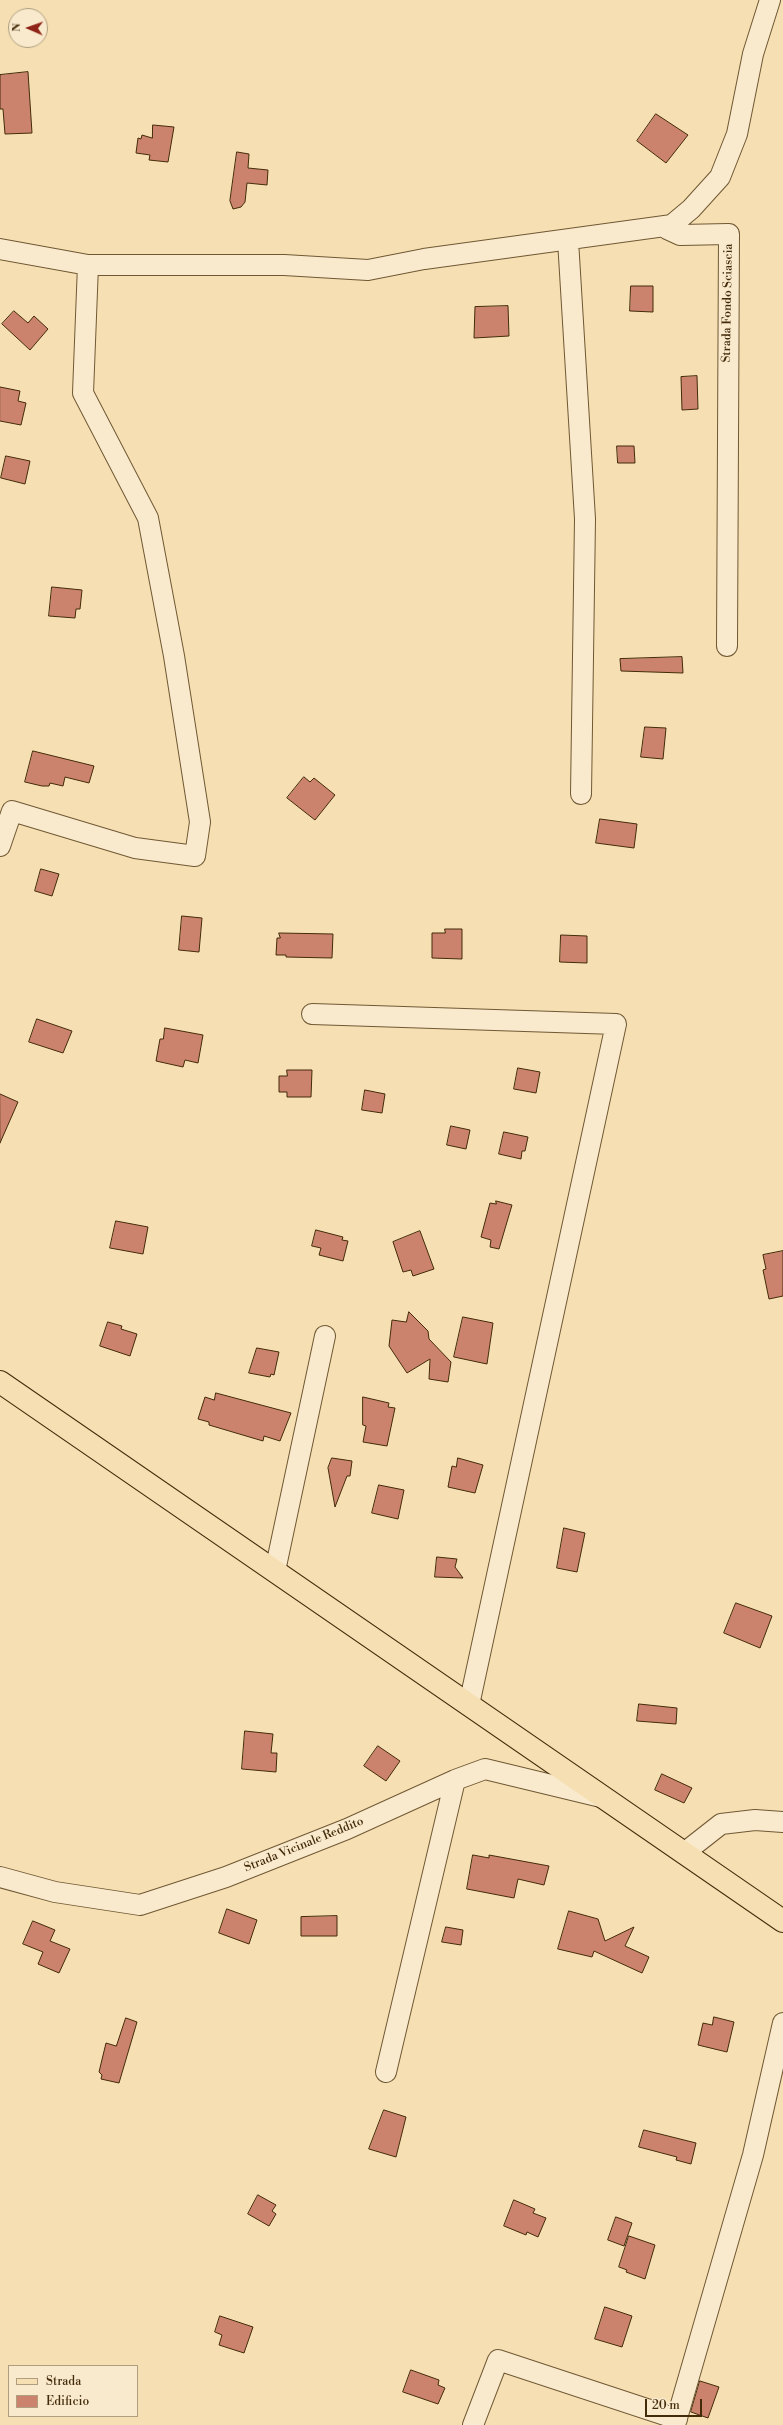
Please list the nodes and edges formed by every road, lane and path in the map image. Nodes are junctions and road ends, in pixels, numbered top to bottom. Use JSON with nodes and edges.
{"nodes":[{"id":1,"x":770,"y":0,"type":"edge"},
{"id":2,"x":672,"y":225,"type":"junction"},
{"id":3,"x":568,"y":240,"type":"junction"},
{"id":4,"x":0,"y":249,"type":"edge"},
{"id":5,"x":88,"y":265,"type":"junction"},
{"id":6,"x":727,"y":646,"type":"dead end"},
{"id":7,"x":581,"y":794,"type":"dead end"},
{"id":8,"x":0,"y":846,"type":"edge"},
{"id":9,"x":312,"y":1014,"type":"dead end"},
{"id":10,"x":325,"y":1336,"type":"dead end"},
{"id":11,"x":0,"y":1382,"type":"edge"},
{"id":12,"x":275,"y":1571,"type":"junction"},
{"id":13,"x":469,"y":1705,"type":"junction"},
{"id":14,"x":455,"y":1780,"type":"junction"},
{"id":15,"x":604,"y":1798,"type":"junction"},
{"id":16,"x":783,"y":1822,"type":"edge"},
{"id":17,"x":684,"y":1853,"type":"junction"},
{"id":18,"x":0,"y":1877,"type":"edge"},
{"id":19,"x":783,"y":1921,"type":"edge"},
{"id":20,"x":783,"y":2023,"type":"edge"},
{"id":21,"x":386,"y":2072,"type":"dead end"},
{"id":22,"x":676,"y":2422,"type":"edge"},
{"id":23,"x":473,"y":2425,"type":"edge"}],
"edges":[{"from":1,"to":2,"type":"street"},
{"from":2,"to":3,"type":"street"},
{"from":2,"to":6,"type":"street","name":"Strada Fondo Sciascia"},
{"from":3,"to":5,"type":"street"},
{"from":3,"to":7,"type":"street"},
{"from":4,"to":5,"type":"street"},
{"from":5,"to":8,"type":"street"},
{"from":9,"to":13,"type":"street"},
{"from":10,"to":12,"type":"street"},
{"from":11,"to":12,"type":"main road"},
{"from":12,"to":13,"type":"main road"},
{"from":13,"to":15,"type":"main road"},
{"from":14,"to":15,"type":"street","name":"Strada Vicinale Reddito"},
{"from":14,"to":18,"type":"street","name":"Strada Vicinale Reddito"},
{"from":14,"to":21,"type":"street"},
{"from":15,"to":17,"type":"main road"},
{"from":16,"to":17,"type":"street"},
{"from":17,"to":19,"type":"main road"},
{"from":20,"to":22,"type":"street"},
{"from":22,"to":23,"type":"street"}]}
